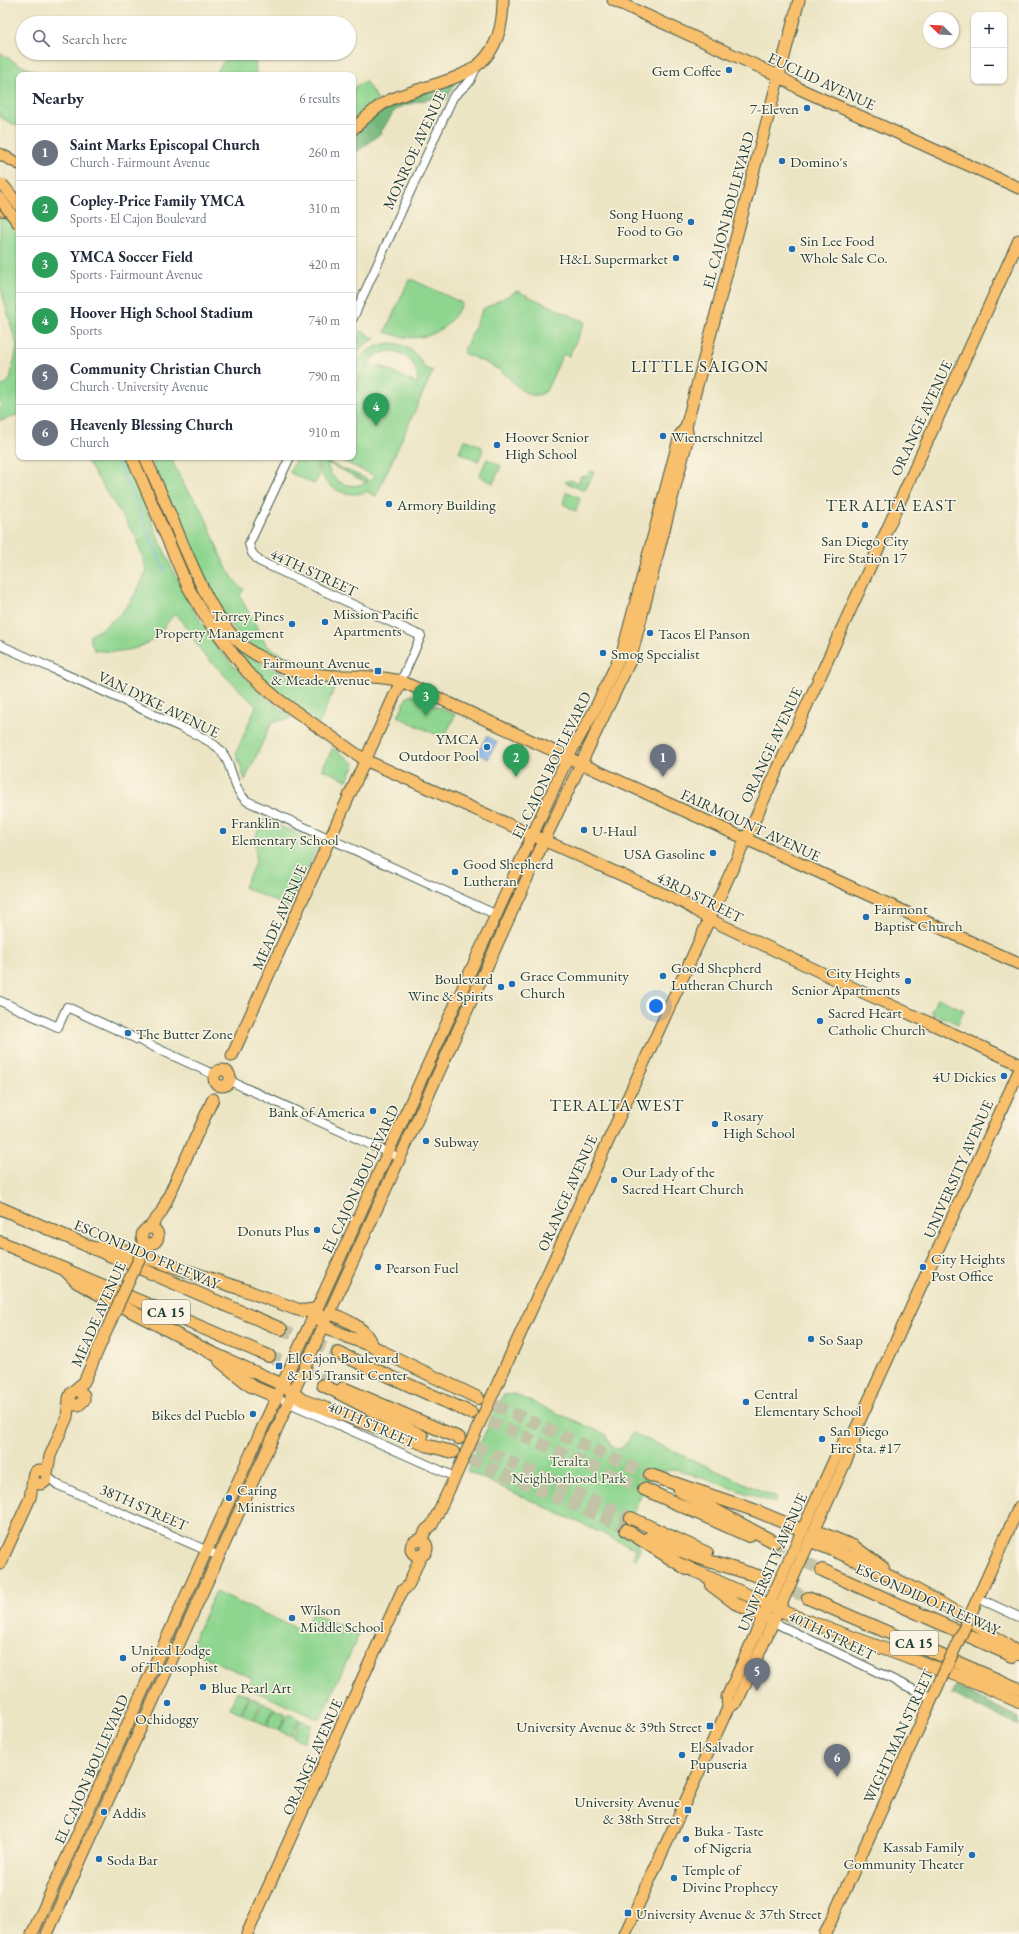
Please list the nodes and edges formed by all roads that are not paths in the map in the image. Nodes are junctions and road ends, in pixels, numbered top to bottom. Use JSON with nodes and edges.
{"nodes":[{"id":1,"x":503,"y":0,"type":"edge"},
{"id":2,"x":613,"y":0,"type":"edge"},
{"id":3,"x":800,"y":0,"type":"edge"},
{"id":4,"x":476,"y":68,"type":"junction"},
{"id":5,"x":779,"y":76,"type":"junction"},
{"id":6,"x":356,"y":127,"type":"edge"},
{"id":7,"x":0,"y":154,"type":"edge"},
{"id":8,"x":16,"y":162,"type":"edge"},
{"id":9,"x":1,"y":183,"type":"edge"},
{"id":10,"x":1019,"y":188,"type":"edge"},
{"id":11,"x":0,"y":199,"type":"edge"},
{"id":12,"x":16,"y":201,"type":"edge"},
{"id":13,"x":0,"y":203,"type":"edge"},
{"id":14,"x":16,"y":205,"type":"edge"},
{"id":15,"x":0,"y":210,"type":"edge"},
{"id":16,"x":16,"y":212,"type":"edge"},
{"id":17,"x":16,"y":220,"type":"edge"},
{"id":18,"x":1019,"y":240,"type":"edge"},
{"id":19,"x":356,"y":311,"type":"edge"},
{"id":20,"x":686,"y":428,"type":"junction"},
{"id":21,"x":133,"y":460,"type":"edge"},
{"id":22,"x":146,"y":460,"type":"edge"},
{"id":23,"x":289,"y":460,"type":"edge"},
{"id":24,"x":661,"y":508,"type":"junction"},
{"id":25,"x":662,"y":536,"type":"junction"},
{"id":26,"x":421,"y":636,"type":"joint"},
{"id":27,"x":0,"y":645,"type":"edge"},
{"id":28,"x":615,"y":667,"type":"junction"},
{"id":29,"x":401,"y":681,"type":"junction"},
{"id":30,"x":621,"y":684,"type":"junction"},
{"id":31,"x":593,"y":714,"type":"junction"},
{"id":32,"x":595,"y":735,"type":"junction"},
{"id":33,"x":568,"y":757,"type":"junction"},
{"id":34,"x":365,"y":760,"type":"junction"},
{"id":35,"x":581,"y":763,"type":"junction"},
{"id":36,"x":533,"y":836,"type":"junction"},
{"id":37,"x":330,"y":839,"type":"junction"},
{"id":38,"x":745,"y":839,"type":"junction"},
{"id":39,"x":544,"y":841,"type":"junction"},
{"id":40,"x":497,"y":915,"type":"junction"},
{"id":41,"x":709,"y":919,"type":"junction"},
{"id":42,"x":1019,"y":964,"type":"edge"},
{"id":43,"x":0,"y":1001,"type":"edge"},
{"id":44,"x":1019,"y":1064,"type":"edge"},
{"id":45,"x":1019,"y":1071,"type":"edge"},
{"id":46,"x":222,"y":1078,"type":"junction"},
{"id":47,"x":388,"y":1153,"type":"junction"},
{"id":48,"x":400,"y":1158,"type":"junction"},
{"id":49,"x":0,"y":1208,"type":"edge"},
{"id":50,"x":0,"y":1242,"type":"edge"},
{"id":51,"x":96,"y":1248,"type":"junction"},
{"id":52,"x":64,"y":1269,"type":"junction"},
{"id":53,"x":316,"y":1309,"type":"junction"},
{"id":54,"x":330,"y":1313,"type":"junction"},
{"id":55,"x":325,"y":1325,"type":"junction"},
{"id":56,"x":281,"y":1329,"type":"tunnel mouth"},
{"id":57,"x":371,"y":1344,"type":"junction"},
{"id":58,"x":338,"y":1353,"type":"tunnel mouth"},
{"id":59,"x":212,"y":1354,"type":"junction"},
{"id":60,"x":269,"y":1356,"type":"tunnel mouth"},
{"id":61,"x":84,"y":1382,"type":"junction"},
{"id":62,"x":283,"y":1385,"type":"junction"},
{"id":63,"x":277,"y":1397,"type":"junction"},
{"id":64,"x":292,"y":1398,"type":"junction"},
{"id":65,"x":74,"y":1399,"type":"junction"},
{"id":66,"x":854,"y":1433,"type":"junction"},
{"id":67,"x":459,"y":1438,"type":"tunnel mouth"},
{"id":68,"x":836,"y":1456,"type":"junction"},
{"id":69,"x":456,"y":1477,"type":"junction"},
{"id":70,"x":42,"y":1478,"type":"junction"},
{"id":71,"x":837,"y":1483,"type":"junction"},
{"id":72,"x":644,"y":1490,"type":"tunnel mouth"},
{"id":73,"x":1019,"y":1507,"type":"edge"},
{"id":74,"x":802,"y":1530,"type":"junction"},
{"id":75,"x":813,"y":1536,"type":"junction"},
{"id":76,"x":207,"y":1551,"type":"junction"},
{"id":77,"x":219,"y":1556,"type":"junction"},
{"id":78,"x":0,"y":1564,"type":"edge"},
{"id":79,"x":682,"y":1565,"type":"junction"},
{"id":80,"x":822,"y":1570,"type":"tunnel mouth"},
{"id":81,"x":758,"y":1576,"type":"tunnel mouth"},
{"id":82,"x":808,"y":1598,"type":"tunnel mouth"},
{"id":83,"x":978,"y":1598,"type":"junction"},
{"id":84,"x":768,"y":1604,"type":"junction"},
{"id":85,"x":780,"y":1609,"type":"junction"},
{"id":86,"x":1019,"y":1617,"type":"edge"},
{"id":87,"x":768,"y":1619,"type":"junction"},
{"id":88,"x":1019,"y":1654,"type":"edge"},
{"id":89,"x":1019,"y":1660,"type":"edge"},
{"id":90,"x":1019,"y":1690,"type":"edge"},
{"id":91,"x":933,"y":1697,"type":"junction"},
{"id":92,"x":1019,"y":1702,"type":"edge"},
{"id":93,"x":32,"y":1934,"type":"edge"},
{"id":94,"x":47,"y":1934,"type":"edge"},
{"id":95,"x":247,"y":1934,"type":"edge"},
{"id":96,"x":626,"y":1934,"type":"edge"},
{"id":97,"x":825,"y":1934,"type":"edge"}],
"edges":[{"from":1,"to":4,"type":"main road","name":"MONROE AVENUE"},
{"from":2,"to":5,"type":"main road","name":"EUCLID AVENUE"},
{"from":3,"to":5,"type":"main road","name":"EL CAJON BOULEVARD"},
{"from":4,"to":6,"type":"main road"},
{"from":4,"to":19,"type":"street","name":"MONROE AVENUE"},
{"from":5,"to":10,"type":"main road","name":"EUCLID AVENUE"},
{"from":5,"to":20,"type":"main road","name":"EL CAJON BOULEVARD"},
{"from":7,"to":8,"type":"main road"},
{"from":9,"to":12,"type":"main road","bridge":true},
{"from":11,"to":17,"type":"main road","bridge":true},
{"from":13,"to":14,"type":"main road"},
{"from":15,"to":16,"type":"main road"},
{"from":18,"to":38,"type":"main road","name":"ORANGE AVENUE"},
{"from":20,"to":24,"type":"main road","name":"EL CAJON BOULEVARD"},
{"from":20,"to":25,"type":"main road","name":"EL CAJON BOULEVARD"},
{"from":21,"to":34,"type":"main road"},
{"from":22,"to":29,"type":"main road","name":"FAIRMOUNT AVENUE"},
{"from":23,"to":26,"type":"street","name":"44TH STREET"},
{"from":24,"to":25,"type":"main road"},
{"from":24,"to":28,"type":"main road","name":"EL CAJON BOULEVARD"},
{"from":25,"to":30,"type":"main road","name":"EL CAJON BOULEVARD"},
{"from":26,"to":29,"type":"street","name":"MEADE AVENUE"},
{"from":27,"to":37,"type":"street","name":"VAN DYKE AVENUE"},
{"from":28,"to":30,"type":"main road"},
{"from":28,"to":31,"type":"main road","name":"EL CAJON BOULEVARD"},
{"from":29,"to":33,"type":"main road","name":"FAIRMOUNT AVENUE"},
{"from":29,"to":34,"type":"main road","name":"MEADE AVENUE"},
{"from":30,"to":32,"type":"main road","name":"EL CAJON BOULEVARD"},
{"from":31,"to":32,"type":"main road"},
{"from":31,"to":33,"type":"main road","name":"EL CAJON BOULEVARD"},
{"from":32,"to":35,"type":"main road","name":"EL CAJON BOULEVARD"},
{"from":33,"to":35,"type":"main road","name":"FAIRMOUNT AVENUE"},
{"from":33,"to":36,"type":"main road","name":"EL CAJON BOULEVARD"},
{"from":34,"to":36,"type":"main road","name":"43RD STREET"},
{"from":34,"to":37,"type":"main road","name":"MEADE AVENUE"},
{"from":35,"to":38,"type":"main road","name":"FAIRMOUNT AVENUE"},
{"from":35,"to":39,"type":"main road","name":"EL CAJON BOULEVARD"},
{"from":36,"to":39,"type":"main road","name":"43RD STREET"},
{"from":36,"to":40,"type":"main road","name":"EL CAJON BOULEVARD"},
{"from":37,"to":40,"type":"street","name":"VAN DYKE AVENUE"},
{"from":37,"to":46,"type":"main road","name":"MEADE AVENUE"},
{"from":38,"to":41,"type":"main road","name":"ORANGE AVENUE"},
{"from":38,"to":42,"type":"main road","name":"FAIRMOUNT AVENUE"},
{"from":39,"to":41,"type":"main road","name":"43RD STREET"},
{"from":39,"to":48,"type":"main road","name":"EL CAJON BOULEVARD"},
{"from":40,"to":47,"type":"main road","name":"EL CAJON BOULEVARD"},
{"from":41,"to":44,"type":"main road","name":"43RD STREET"},
{"from":41,"to":69,"type":"main road","name":"ORANGE AVENUE"},
{"from":43,"to":46,"type":"street"},
{"from":45,"to":66,"type":"main road","name":"UNIVERSITY AVENUE"},
{"from":46,"to":47,"type":"street"},
{"from":46,"to":61,"type":"main road","name":"MEADE AVENUE","bridge":true},
{"from":47,"to":48,"type":"street"},
{"from":47,"to":53,"type":"main road","name":"EL CAJON BOULEVARD"},
{"from":48,"to":54,"type":"main road","name":"EL CAJON BOULEVARD"},
{"from":49,"to":51,"type":"highway","name":"ESCONDIDO FREEWAY","number":"CA 15"},
{"from":50,"to":52,"type":"highway","number":"CA 15"},
{"from":51,"to":53,"type":"highway"},
{"from":51,"to":56,"type":"highway","name":"ESCONDIDO FREEWAY","number":"CA 15"},
{"from":52,"to":59,"type":"highway"},
{"from":52,"to":60,"type":"highway","number":"CA 15"},
{"from":53,"to":55,"type":"highway"},
{"from":53,"to":62,"type":"main road","name":"EL CAJON BOULEVARD"},
{"from":54,"to":55,"type":"main road","name":"EL CAJON BOULEVARD"},
{"from":54,"to":57,"type":"highway"},
{"from":55,"to":57,"type":"highway"},
{"from":55,"to":64,"type":"main road","name":"EL CAJON BOULEVARD"},
{"from":57,"to":58,"type":"highway"},
{"from":59,"to":62,"type":"highway"},
{"from":59,"to":63,"type":"highway"},
{"from":61,"to":65,"type":"main road","name":"MEADE AVENUE"},
{"from":61,"to":65,"type":"main road","name":"MEADE AVENUE"},
{"from":62,"to":63,"type":"main road","name":"EL CAJON BOULEVARD"},
{"from":62,"to":64,"type":"highway"},
{"from":63,"to":64,"type":"street","name":"40TH STREET"},
{"from":63,"to":76,"type":"main road","name":"EL CAJON BOULEVARD"},
{"from":64,"to":67,"type":"highway"},
{"from":64,"to":69,"type":"street","name":"40TH STREET"},
{"from":64,"to":77,"type":"main road","name":"EL CAJON BOULEVARD"},
{"from":65,"to":70,"type":"main road","name":"MEADE AVENUE"},
{"from":66,"to":68,"type":"main road","name":"UNIVERSITY AVENUE"},
{"from":66,"to":71,"type":"main road","name":"UNIVERSITY AVENUE"},
{"from":68,"to":71,"type":"main road"},
{"from":68,"to":74,"type":"main road","name":"UNIVERSITY AVENUE"},
{"from":69,"to":95,"type":"main road","name":"ORANGE AVENUE"},
{"from":70,"to":76,"type":"street","name":"38TH STREET"},
{"from":70,"to":78,"type":"main road","name":"MEADE AVENUE"},
{"from":71,"to":75,"type":"main road","name":"UNIVERSITY AVENUE"},
{"from":72,"to":74,"type":"highway"},
{"from":73,"to":83,"type":"main road","name":"WIGHTMAN STREET"},
{"from":74,"to":75,"type":"main road"},
{"from":74,"to":84,"type":"main road","name":"UNIVERSITY AVENUE"},
{"from":75,"to":85,"type":"main road","name":"UNIVERSITY AVENUE"},
{"from":75,"to":88,"type":"highway"},
{"from":76,"to":77,"type":"street","name":"38TH STREET"},
{"from":76,"to":93,"type":"main road","name":"EL CAJON BOULEVARD"},
{"from":77,"to":94,"type":"main road","name":"EL CAJON BOULEVARD"},
{"from":79,"to":81,"type":"highway"},
{"from":79,"to":84,"type":"highway"},
{"from":79,"to":87,"type":"highway"},
{"from":80,"to":89,"type":"highway","name":"ESCONDIDO FREEWAY","number":"CA 15"},
{"from":82,"to":90,"type":"highway","number":"CA 15"},
{"from":83,"to":86,"type":"street"},
{"from":83,"to":91,"type":"main road","name":"WIGHTMAN STREET","bridge":true},
{"from":84,"to":85,"type":"highway"},
{"from":84,"to":87,"type":"main road","name":"UNIVERSITY AVENUE"},
{"from":85,"to":87,"type":"main road","name":"UNIVERSITY AVENUE"},
{"from":85,"to":92,"type":"highway"},
{"from":87,"to":91,"type":"street","name":"40TH STREET"},
{"from":87,"to":96,"type":"main road","name":"UNIVERSITY AVENUE"},
{"from":91,"to":97,"type":"main road","name":"WIGHTMAN STREET"}]}
